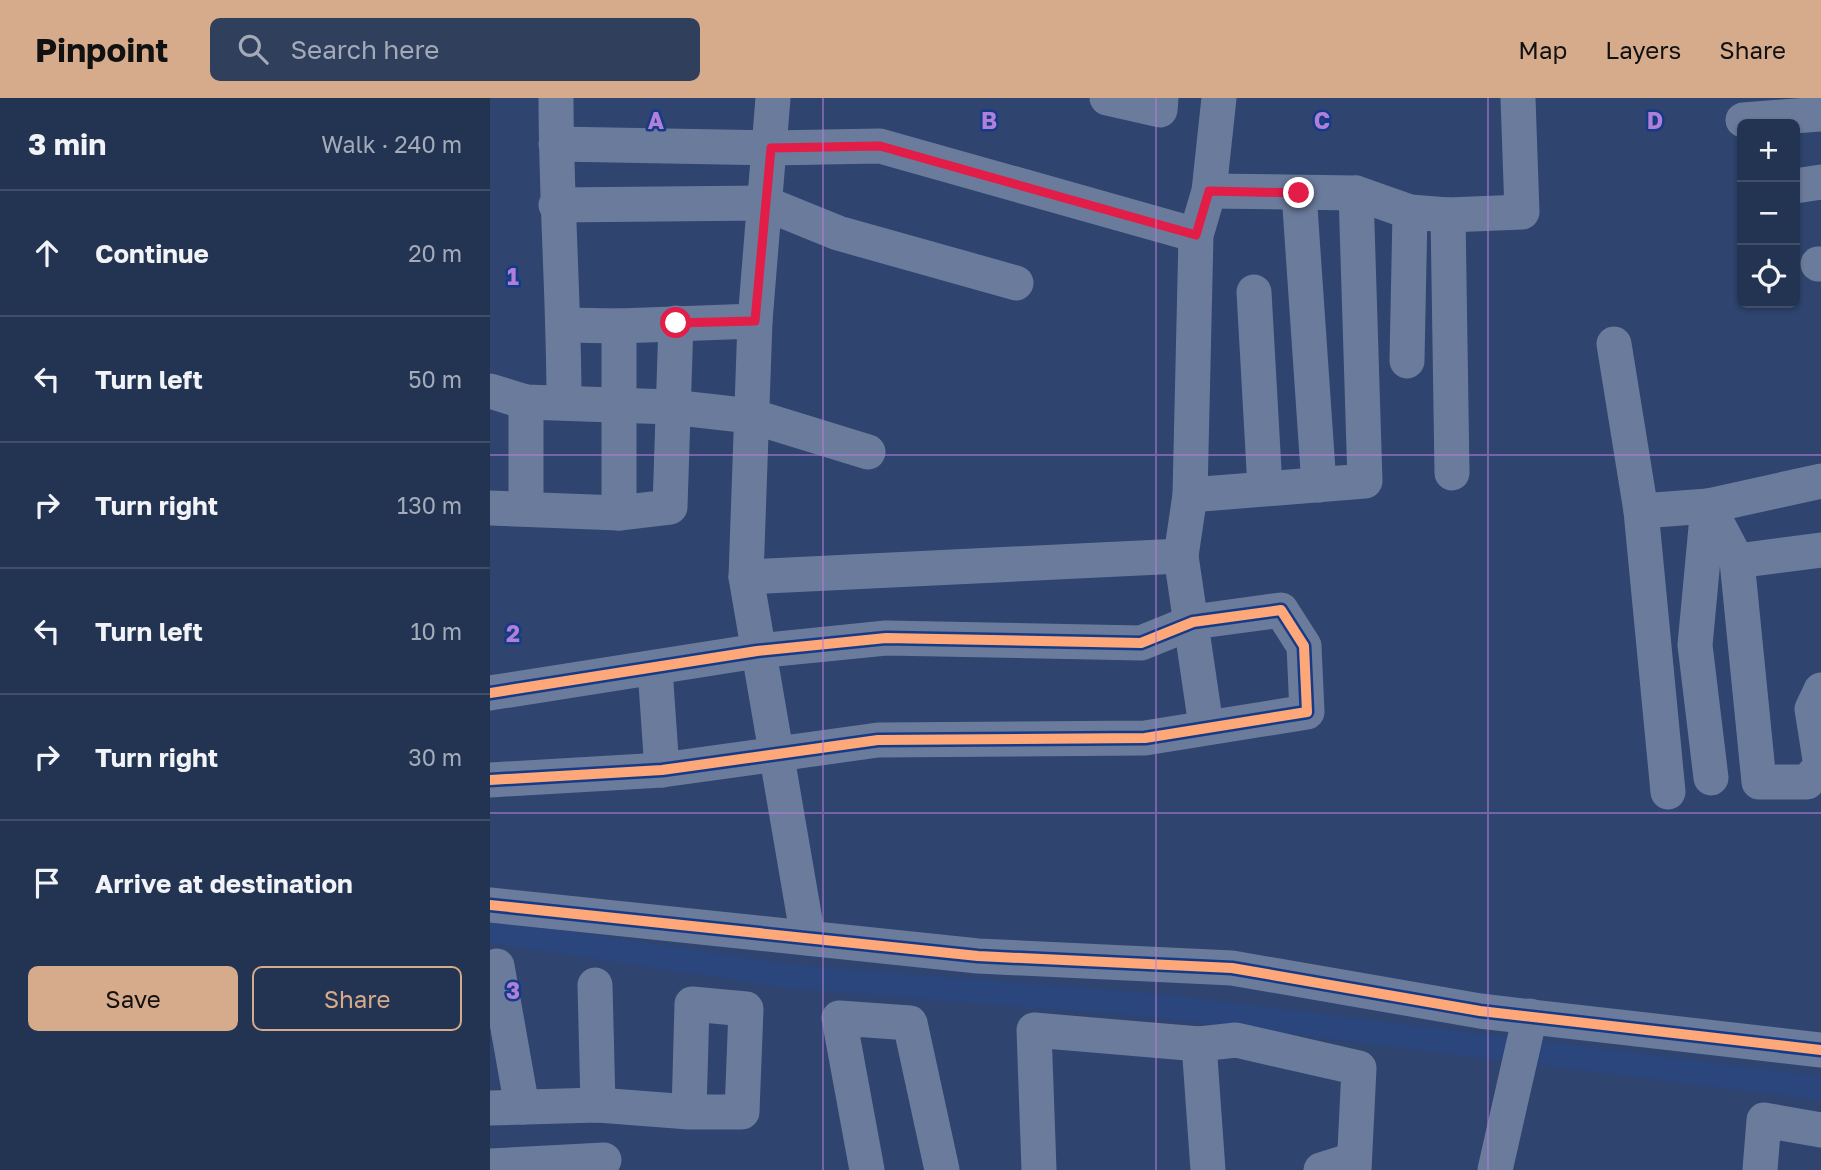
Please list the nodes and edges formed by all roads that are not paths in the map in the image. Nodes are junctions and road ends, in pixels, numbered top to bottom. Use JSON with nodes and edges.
{"nodes":[{"id":1,"x":556,"y":98,"type":"edge"},
{"id":2,"x":773,"y":98,"type":"edge"},
{"id":3,"x":1107,"y":98,"type":"edge"},
{"id":4,"x":1161,"y":98,"type":"edge"},
{"id":5,"x":1219,"y":98,"type":"edge"},
{"id":6,"x":1518,"y":98,"type":"edge"},
{"id":7,"x":1821,"y":114,"type":"edge"},
{"id":8,"x":1756,"y":119,"type":"edge"},
{"id":9,"x":556,"y":144,"type":"junction"},
{"id":10,"x":771,"y":148,"type":"junction"},
{"id":11,"x":1821,"y":182,"type":"edge"},
{"id":12,"x":1800,"y":185,"type":"edge"},
{"id":13,"x":1209,"y":191,"type":"junction"},
{"id":14,"x":1299,"y":193,"type":"junction"},
{"id":15,"x":1356,"y":193,"type":"junction"},
{"id":16,"x":764,"y":203,"type":"junction"},
{"id":17,"x":556,"y":205,"type":"junction"},
{"id":18,"x":1410,"y":212,"type":"junction"},
{"id":19,"x":1448,"y":215,"type":"junction"},
{"id":20,"x":1196,"y":235,"type":"junction"},
{"id":21,"x":1016,"y":283,"type":"dead end"},
{"id":22,"x":1254,"y":292,"type":"dead end"},
{"id":23,"x":755,"y":321,"type":"junction"},
{"id":24,"x":676,"y":323,"type":"junction"},
{"id":25,"x":564,"y":325,"type":"junction"},
{"id":26,"x":619,"y":326,"type":"junction"},
{"id":27,"x":1614,"y":344,"type":"dead end"},
{"id":28,"x":1407,"y":361,"type":"dead end"},
{"id":29,"x":490,"y":391,"type":"edge"},
{"id":30,"x":526,"y":401,"type":"junction"},
{"id":31,"x":564,"y":401,"type":"junction"},
{"id":32,"x":619,"y":405,"type":"junction"},
{"id":33,"x":671,"y":407,"type":"junction"},
{"id":34,"x":751,"y":416,"type":"junction"},
{"id":35,"x":868,"y":452,"type":"dead end"},
{"id":36,"x":1452,"y":473,"type":"dead end"},
{"id":37,"x":1821,"y":481,"type":"edge"},
{"id":38,"x":1319,"y":485,"type":"junction"},
{"id":39,"x":1265,"y":488,"type":"junction"},
{"id":40,"x":1190,"y":495,"type":"junction"},
{"id":41,"x":1708,"y":506,"type":"junction"},
{"id":42,"x":526,"y":507,"type":"junction"},
{"id":43,"x":490,"y":508,"type":"edge"},
{"id":44,"x":1641,"y":511,"type":"junction"},
{"id":45,"x":619,"y":513,"type":"junction"},
{"id":46,"x":1821,"y":550,"type":"edge"},
{"id":47,"x":1181,"y":556,"type":"junction"},
{"id":48,"x":1737,"y":561,"type":"junction"},
{"id":49,"x":746,"y":577,"type":"junction"},
{"id":50,"x":1193,"y":622,"type":"junction"},
{"id":51,"x":757,"y":652,"type":"junction"},
{"id":52,"x":655,"y":669,"type":"junction"},
{"id":53,"x":1821,"y":690,"type":"edge"},
{"id":54,"x":490,"y":693,"type":"edge"},
{"id":55,"x":1206,"y":726,"type":"junction"},
{"id":56,"x":775,"y":754,"type":"junction"},
{"id":57,"x":662,"y":769,"type":"junction"},
{"id":58,"x":1711,"y":778,"type":"dead end"},
{"id":59,"x":490,"y":780,"type":"edge"},
{"id":60,"x":1668,"y":792,"type":"dead end"},
{"id":61,"x":496,"y":906,"type":"edge"},
{"id":62,"x":808,"y":938,"type":"junction"},
{"id":63,"x":493,"y":965,"type":"edge"},
{"id":64,"x":595,"y":985,"type":"dead end"},
{"id":65,"x":1530,"y":1016,"type":"junction"},
{"id":66,"x":1199,"y":1044,"type":"junction"},
{"id":67,"x":1821,"y":1050,"type":"edge"},
{"id":68,"x":598,"y":1105,"type":"junction"},
{"id":69,"x":506,"y":1107,"type":"edge"},
{"id":70,"x":690,"y":1112,"type":"dead end"},
{"id":71,"x":1821,"y":1130,"type":"edge"},
{"id":72,"x":604,"y":1160,"type":"dead end"},
{"id":73,"x":490,"y":1166,"type":"edge"},
{"id":74,"x":1343,"y":1167,"type":"edge"},
{"id":75,"x":862,"y":1169,"type":"edge"},
{"id":76,"x":1499,"y":1169,"type":"edge"},
{"id":77,"x":942,"y":1170,"type":"edge"},
{"id":78,"x":1039,"y":1170,"type":"edge"},
{"id":79,"x":1208,"y":1170,"type":"edge"},
{"id":80,"x":1760,"y":1170,"type":"edge"}],
"edges":[{"from":1,"to":9,"type":"street"},
{"from":2,"to":10,"type":"street"},
{"from":3,"to":4,"type":"street"},
{"from":5,"to":13,"type":"street"},
{"from":6,"to":19,"type":"street"},
{"from":7,"to":8,"type":"street"},
{"from":9,"to":10,"type":"street"},
{"from":9,"to":17,"type":"street"},
{"from":10,"to":16,"type":"street"},
{"from":10,"to":20,"type":"street"},
{"from":11,"to":12,"type":"street"},
{"from":13,"to":14,"type":"street"},
{"from":13,"to":20,"type":"street"},
{"from":14,"to":15,"type":"street"},
{"from":14,"to":38,"type":"street"},
{"from":15,"to":18,"type":"street"},
{"from":15,"to":38,"type":"street"},
{"from":16,"to":17,"type":"street"},
{"from":16,"to":21,"type":"street"},
{"from":16,"to":23,"type":"street"},
{"from":17,"to":25,"type":"street"},
{"from":18,"to":19,"type":"street"},
{"from":18,"to":28,"type":"street"},
{"from":19,"to":36,"type":"street"},
{"from":20,"to":40,"type":"street"},
{"from":22,"to":39,"type":"street"},
{"from":23,"to":24,"type":"street"},
{"from":23,"to":34,"type":"street"},
{"from":24,"to":26,"type":"street"},
{"from":24,"to":33,"type":"street"},
{"from":25,"to":26,"type":"street"},
{"from":25,"to":31,"type":"street"},
{"from":26,"to":32,"type":"street"},
{"from":27,"to":44,"type":"street"},
{"from":29,"to":30,"type":"street"},
{"from":30,"to":31,"type":"street"},
{"from":30,"to":42,"type":"street"},
{"from":31,"to":32,"type":"street"},
{"from":32,"to":33,"type":"street"},
{"from":32,"to":45,"type":"street"},
{"from":33,"to":34,"type":"street"},
{"from":33,"to":45,"type":"street"},
{"from":34,"to":35,"type":"street"},
{"from":34,"to":49,"type":"street"},
{"from":37,"to":41,"type":"street"},
{"from":38,"to":39,"type":"street"},
{"from":39,"to":40,"type":"street"},
{"from":40,"to":47,"type":"street"},
{"from":41,"to":44,"type":"street"},
{"from":41,"to":48,"type":"street"},
{"from":41,"to":58,"type":"street"},
{"from":42,"to":43,"type":"street"},
{"from":42,"to":45,"type":"street"},
{"from":44,"to":60,"type":"street"},
{"from":46,"to":48,"type":"street"},
{"from":47,"to":49,"type":"street"},
{"from":47,"to":50,"type":"street"},
{"from":48,"to":53,"type":"street"},
{"from":49,"to":51,"type":"street"},
{"from":50,"to":51,"type":"street"},
{"from":50,"to":55,"type":"street"},
{"from":50,"to":55,"type":"street"},
{"from":51,"to":52,"type":"street"},
{"from":51,"to":56,"type":"street"},
{"from":52,"to":54,"type":"street"},
{"from":52,"to":57,"type":"street"},
{"from":55,"to":56,"type":"street"},
{"from":56,"to":57,"type":"street"},
{"from":56,"to":62,"type":"street"},
{"from":57,"to":59,"type":"street"},
{"from":61,"to":62,"type":"street"},
{"from":61,"to":63,"type":"street"},
{"from":62,"to":65,"type":"street"},
{"from":63,"to":69,"type":"street"},
{"from":64,"to":68,"type":"street"},
{"from":65,"to":67,"type":"street"},
{"from":65,"to":76,"type":"street"},
{"from":66,"to":74,"type":"street"},
{"from":66,"to":78,"type":"street"},
{"from":66,"to":79,"type":"street"},
{"from":68,"to":69,"type":"street"},
{"from":68,"to":70,"type":"street"},
{"from":71,"to":80,"type":"street"},
{"from":72,"to":73,"type":"street"},
{"from":75,"to":77,"type":"street"}]}
